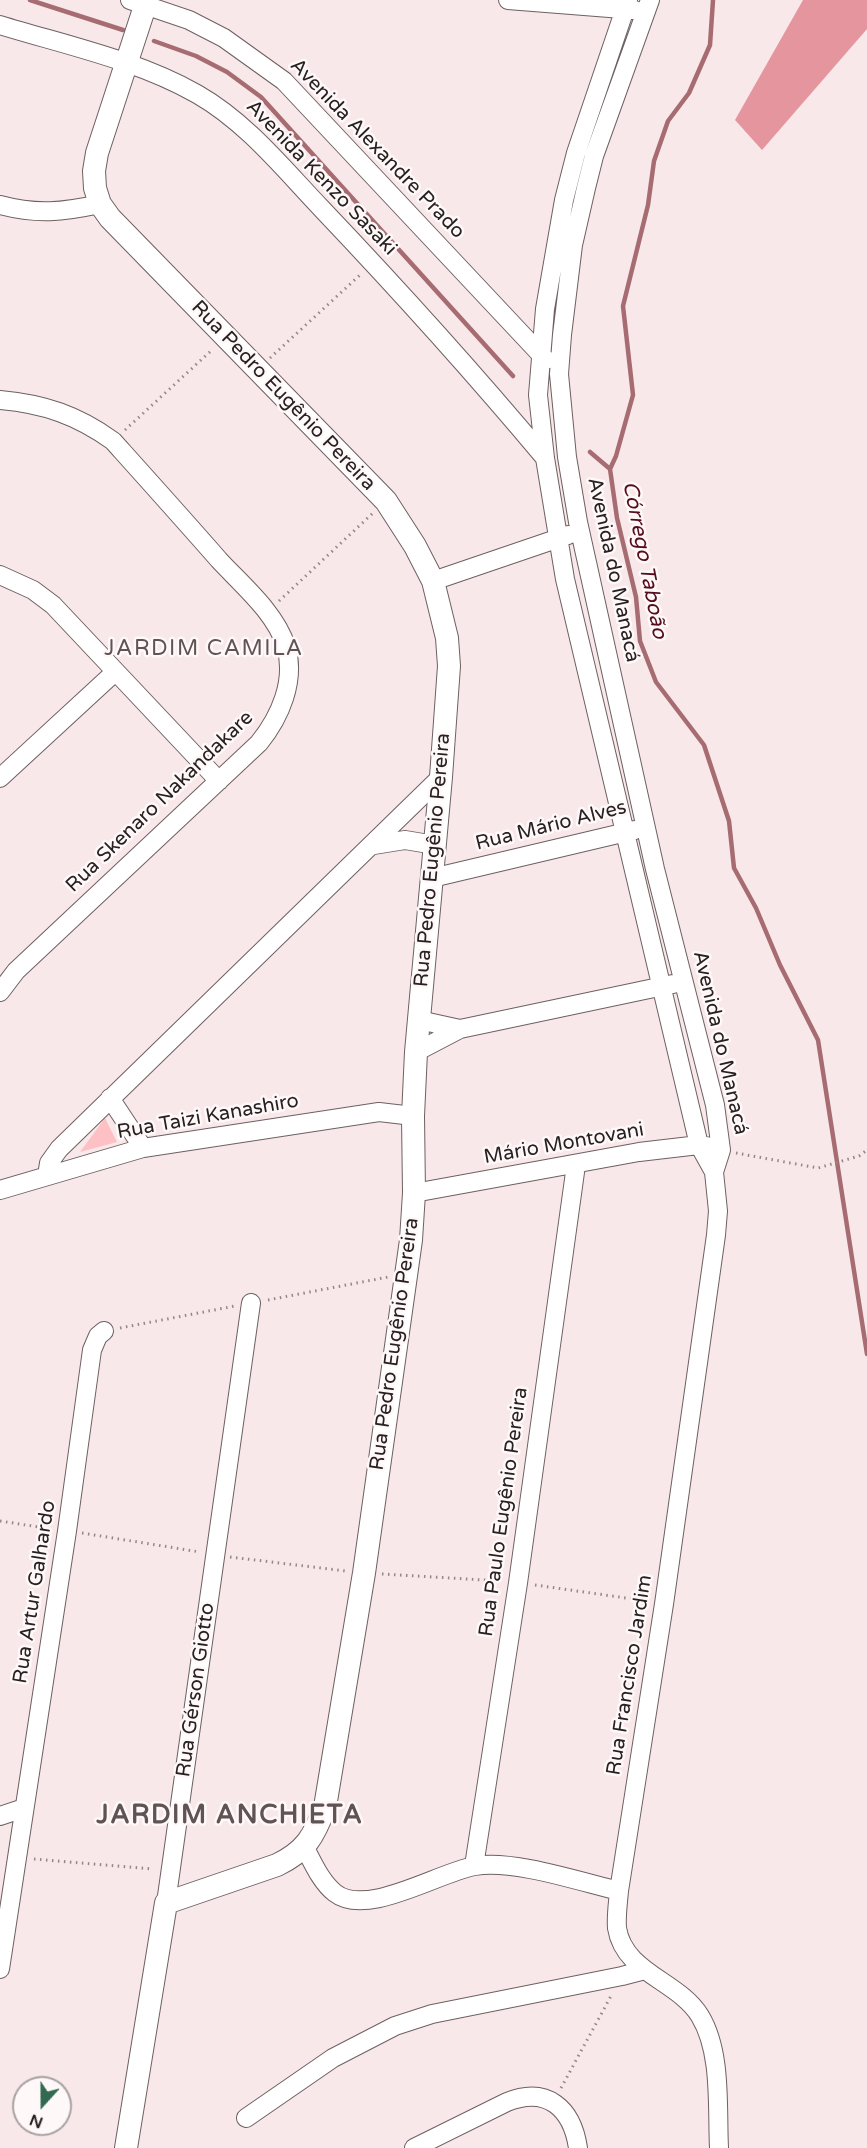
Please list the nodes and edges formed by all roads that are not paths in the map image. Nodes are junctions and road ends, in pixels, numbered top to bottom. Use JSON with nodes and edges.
{"nodes":[{"id":1,"x":508,"y":0,"type":"edge"},
{"id":2,"x":141,"y":2,"type":"edge"},
{"id":3,"x":627,"y":4,"type":"edge"},
{"id":4,"x":648,"y":6,"type":"edge"},
{"id":5,"x":0,"y":25,"type":"edge"},
{"id":6,"x":126,"y":64,"type":"junction"},
{"id":7,"x":100,"y":204,"type":"junction"},
{"id":8,"x":0,"y":205,"type":"edge"},
{"id":9,"x":541,"y":354,"type":"junction"},
{"id":10,"x":559,"y":374,"type":"junction"},
{"id":11,"x":0,"y":400,"type":"edge"},
{"id":12,"x":561,"y":409,"type":"junction"},
{"id":13,"x":508,"y":414,"type":"junction"},
{"id":14,"x":541,"y":425,"type":"junction"},
{"id":15,"x":545,"y":458,"type":"junction"},
{"id":16,"x":580,"y":530,"type":"junction"},
{"id":17,"x":557,"y":538,"type":"junction"},
{"id":18,"x":0,"y":575,"type":"edge"},
{"id":19,"x":433,"y":580,"type":"junction"},
{"id":20,"x":115,"y":672,"type":"junction"},
{"id":21,"x":441,"y":777,"type":"junction"},
{"id":22,"x":0,"y":778,"type":"edge"},
{"id":23,"x":219,"y":781,"type":"junction"},
{"id":24,"x":646,"y":826,"type":"junction"},
{"id":25,"x":623,"y":833,"type":"junction"},
{"id":26,"x":374,"y":845,"type":"junction"},
{"id":27,"x":435,"y":845,"type":"junction"},
{"id":28,"x":432,"y":878,"type":"junction"},
{"id":29,"x":684,"y":982,"type":"junction"},
{"id":30,"x":662,"y":987,"type":"junction"},
{"id":31,"x":0,"y":992,"type":"edge"},
{"id":32,"x":419,"y":1020,"type":"junction"},
{"id":33,"x":460,"y":1029,"type":"junction"},
{"id":34,"x":416,"y":1052,"type":"junction"},
{"id":35,"x":414,"y":1092,"type":"junction"},
{"id":36,"x":111,"y":1098,"type":"junction"},
{"id":37,"x":379,"y":1112,"type":"junction"},
{"id":38,"x":413,"y":1116,"type":"junction"},
{"id":39,"x":699,"y":1145,"type":"junction"},
{"id":40,"x":144,"y":1148,"type":"junction"},
{"id":41,"x":721,"y":1150,"type":"junction"},
{"id":42,"x":576,"y":1165,"type":"junction"},
{"id":43,"x":714,"y":1172,"type":"junction"},
{"id":44,"x":46,"y":1176,"type":"junction"},
{"id":45,"x":0,"y":1190,"type":"edge"},
{"id":46,"x":414,"y":1193,"type":"junction"},
{"id":47,"x":251,"y":1303,"type":"road end"},
{"id":48,"x":104,"y":1331,"type":"road end"},
{"id":49,"x":24,"y":1808,"type":"junction"},
{"id":50,"x":0,"y":1816,"type":"edge"},
{"id":51,"x":305,"y":1848,"type":"junction"},
{"id":52,"x":474,"y":1866,"type":"junction"},
{"id":53,"x":619,"y":1891,"type":"junction"},
{"id":54,"x":166,"y":1903,"type":"junction"},
{"id":55,"x":0,"y":1969,"type":"edge"},
{"id":56,"x":645,"y":1970,"type":"junction"},
{"id":57,"x":246,"y":2118,"type":"dead end"},
{"id":58,"x":126,"y":2148,"type":"edge"},
{"id":59,"x":414,"y":2148,"type":"edge"},
{"id":60,"x":578,"y":2148,"type":"edge"},
{"id":61,"x":719,"y":2148,"type":"edge"}],
"edges":[{"from":1,"to":3,"type":"street"},
{"from":2,"to":6,"type":"street","name":"Rua Pedro Eugênio Pereira"},
{"from":2,"to":9,"type":"street","name":"Avenida Alexandre Prado"},
{"from":3,"to":4,"type":"street"},
{"from":3,"to":9,"type":"street"},
{"from":4,"to":10,"type":"street","name":"Avenida do Manacá"},
{"from":5,"to":6,"type":"street","name":"Avenida Kenzo Sasaki"},
{"from":6,"to":7,"type":"street","name":"Rua Pedro Eugênio Pereira"},
{"from":6,"to":13,"type":"street","name":"Avenida Kenzo Sasaki"},
{"from":7,"to":8,"type":"street"},
{"from":7,"to":19,"type":"street","name":"Rua Pedro Eugênio Pereira"},
{"from":9,"to":10,"type":"street","name":"Avenida Alexandre Prado"},
{"from":9,"to":14,"type":"street"},
{"from":10,"to":12,"type":"street","name":"Avenida do Manacá"},
{"from":11,"to":23,"type":"street","name":"Rua Skenaro Nakandakare"},
{"from":12,"to":14,"type":"street"},
{"from":12,"to":16,"type":"street","name":"Avenida do Manacá"},
{"from":13,"to":14,"type":"street"},
{"from":13,"to":15,"type":"street","name":"Avenida Kenzo Sasaki"},
{"from":14,"to":15,"type":"street"},
{"from":15,"to":17,"type":"street"},
{"from":16,"to":17,"type":"street"},
{"from":16,"to":24,"type":"street","name":"Avenida do Manacá"},
{"from":17,"to":19,"type":"street"},
{"from":17,"to":25,"type":"street"},
{"from":18,"to":20,"type":"street"},
{"from":19,"to":21,"type":"street","name":"Rua Pedro Eugênio Pereira"},
{"from":20,"to":22,"type":"street"},
{"from":20,"to":23,"type":"street"},
{"from":21,"to":26,"type":"street"},
{"from":21,"to":27,"type":"street","name":"Rua Pedro Eugênio Pereira"},
{"from":23,"to":31,"type":"street","name":"Rua Skenaro Nakandakare"},
{"from":24,"to":25,"type":"street","name":"Rua Mário Alves"},
{"from":24,"to":29,"type":"street","name":"Avenida do Manacá"},
{"from":25,"to":28,"type":"street","name":"Rua Mário Alves"},
{"from":25,"to":30,"type":"street"},
{"from":26,"to":27,"type":"street"},
{"from":26,"to":36,"type":"street"},
{"from":27,"to":28,"type":"street","name":"Rua Pedro Eugênio Pereira"},
{"from":28,"to":32,"type":"street","name":"Rua Pedro Eugênio Pereira"},
{"from":29,"to":30,"type":"street"},
{"from":29,"to":41,"type":"street","name":"Avenida do Manacá"},
{"from":30,"to":33,"type":"street"},
{"from":30,"to":39,"type":"street"},
{"from":32,"to":33,"type":"street"},
{"from":32,"to":34,"type":"street","name":"Rua Pedro Eugênio Pereira"},
{"from":33,"to":34,"type":"street"},
{"from":34,"to":35,"type":"street","name":"Rua Pedro Eugênio Pereira"},
{"from":35,"to":37,"type":"street","name":"Rua Taizi Kanashiro"},
{"from":35,"to":38,"type":"street","name":"Rua Pedro Eugênio Pereira"},
{"from":36,"to":40,"type":"street"},
{"from":36,"to":44,"type":"street"},
{"from":37,"to":38,"type":"street","name":"Rua Taizi Kanashiro"},
{"from":37,"to":40,"type":"street","name":"Rua Taizi Kanashiro"},
{"from":38,"to":46,"type":"street","name":"Rua Pedro Eugênio Pereira"},
{"from":39,"to":41,"type":"street","name":"Mário Montovani"},
{"from":39,"to":42,"type":"street","name":"Mário Montovani"},
{"from":39,"to":43,"type":"street","name":"Rua Francisco Jardim"},
{"from":40,"to":44,"type":"street","name":"Rua Taizi Kanashiro"},
{"from":41,"to":43,"type":"street","name":"Rua Francisco Jardim"},
{"from":42,"to":46,"type":"street","name":"Mário Montovani"},
{"from":42,"to":52,"type":"street","name":"Rua Paulo Eugênio Pereira"},
{"from":43,"to":53,"type":"street","name":"Rua Francisco Jardim"},
{"from":44,"to":45,"type":"street"},
{"from":46,"to":51,"type":"street","name":"Rua Pedro Eugênio Pereira"},
{"from":47,"to":54,"type":"street","name":"Rua Gérson Giotto"},
{"from":48,"to":49,"type":"street","name":"Rua Artur Galhardo"},
{"from":49,"to":50,"type":"street"},
{"from":49,"to":55,"type":"street","name":"Rua Artur Galhardo"},
{"from":51,"to":52,"type":"street"},
{"from":51,"to":54,"type":"street"},
{"from":52,"to":53,"type":"street"},
{"from":53,"to":56,"type":"street","name":"Rua Francisco Jardim"},
{"from":54,"to":58,"type":"street","name":"Rua Gérson Giotto"},
{"from":56,"to":57,"type":"street"},
{"from":56,"to":61,"type":"street","name":"Rua Francisco Jardim"},
{"from":59,"to":60,"type":"street"}]}
